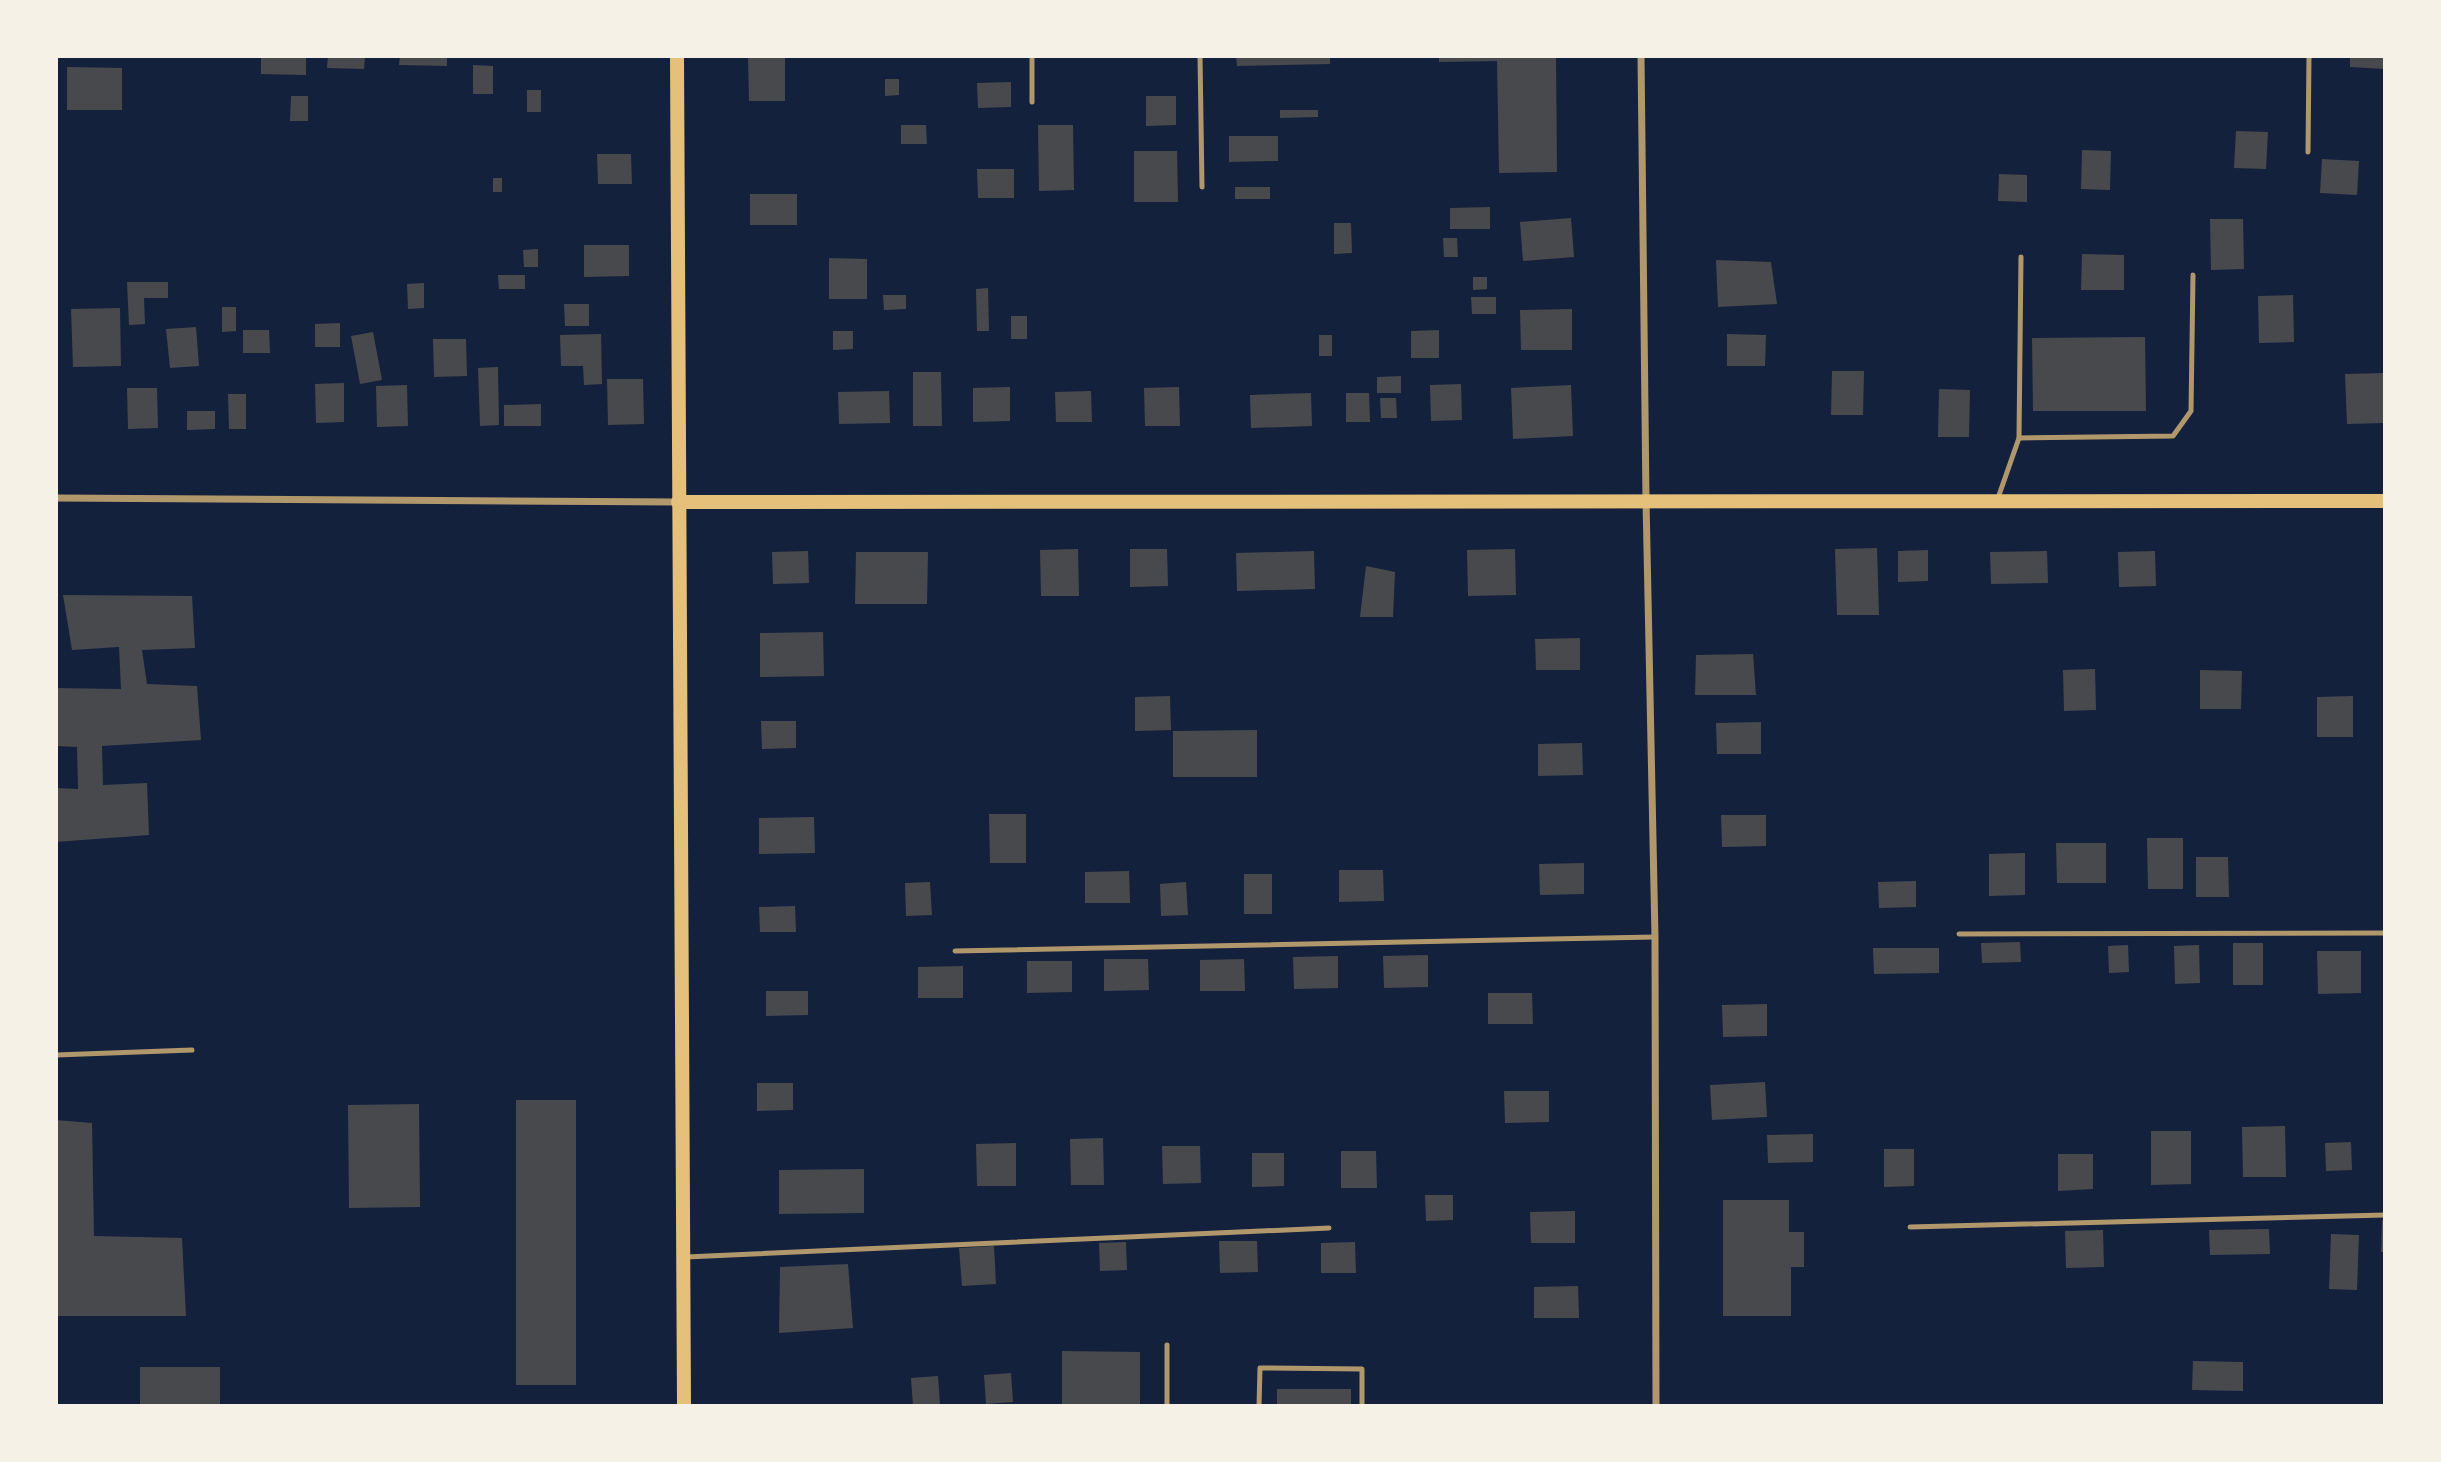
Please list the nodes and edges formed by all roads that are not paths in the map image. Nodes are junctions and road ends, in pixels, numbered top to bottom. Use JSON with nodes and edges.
{"nodes":[{"id":1,"x":677,"y":56,"type":"edge"},
{"id":2,"x":1032,"y":56,"type":"edge"},
{"id":3,"x":1200,"y":56,"type":"edge"},
{"id":4,"x":1641,"y":56,"type":"edge"},
{"id":5,"x":2309,"y":56,"type":"edge"},
{"id":6,"x":1032,"y":102,"type":"dead end"},
{"id":7,"x":2308,"y":152,"type":"dead end"},
{"id":8,"x":1202,"y":187,"type":"dead end"},
{"id":9,"x":2021,"y":257,"type":"dead end"},
{"id":10,"x":2193,"y":275,"type":"dead end"},
{"id":11,"x":2019,"y":438,"type":"junction"},
{"id":12,"x":56,"y":498,"type":"edge"},
{"id":13,"x":1646,"y":500,"type":"junction"},
{"id":14,"x":2385,"y":501,"type":"edge"},
{"id":15,"x":678,"y":502,"type":"junction"},
{"id":16,"x":1997,"y":502,"type":"junction"},
{"id":17,"x":2385,"y":933,"type":"edge"},
{"id":18,"x":1959,"y":934,"type":"dead end"},
{"id":19,"x":1655,"y":937,"type":"junction"},
{"id":20,"x":955,"y":951,"type":"dead end"},
{"id":21,"x":192,"y":1050,"type":"dead end"},
{"id":22,"x":56,"y":1055,"type":"edge"},
{"id":23,"x":2385,"y":1215,"type":"edge"},
{"id":24,"x":1910,"y":1227,"type":"dead end"},
{"id":25,"x":1329,"y":1228,"type":"dead end"},
{"id":26,"x":683,"y":1257,"type":"junction"},
{"id":27,"x":1167,"y":1345,"type":"dead end"},
{"id":28,"x":684,"y":1406,"type":"edge"},
{"id":29,"x":1167,"y":1406,"type":"edge"},
{"id":30,"x":1259,"y":1406,"type":"edge"},
{"id":31,"x":1362,"y":1406,"type":"edge"},
{"id":32,"x":1656,"y":1406,"type":"edge"}],
"edges":[{"from":1,"to":15,"type":"main road"},
{"from":2,"to":6,"type":"lane"},
{"from":3,"to":8,"type":"lane"},
{"from":4,"to":13,"type":"street"},
{"from":5,"to":7,"type":"lane"},
{"from":9,"to":11,"type":"lane"},
{"from":10,"to":11,"type":"lane"},
{"from":11,"to":16,"type":"lane"},
{"from":12,"to":15,"type":"street"},
{"from":13,"to":15,"type":"main road"},
{"from":13,"to":16,"type":"main road"},
{"from":13,"to":19,"type":"street"},
{"from":14,"to":16,"type":"main road"},
{"from":15,"to":26,"type":"main road"},
{"from":17,"to":18,"type":"lane"},
{"from":19,"to":20,"type":"lane"},
{"from":19,"to":32,"type":"street"},
{"from":21,"to":22,"type":"lane"},
{"from":23,"to":24,"type":"lane"},
{"from":25,"to":26,"type":"lane"},
{"from":26,"to":28,"type":"main road"},
{"from":27,"to":29,"type":"lane"},
{"from":30,"to":31,"type":"lane"}]}
